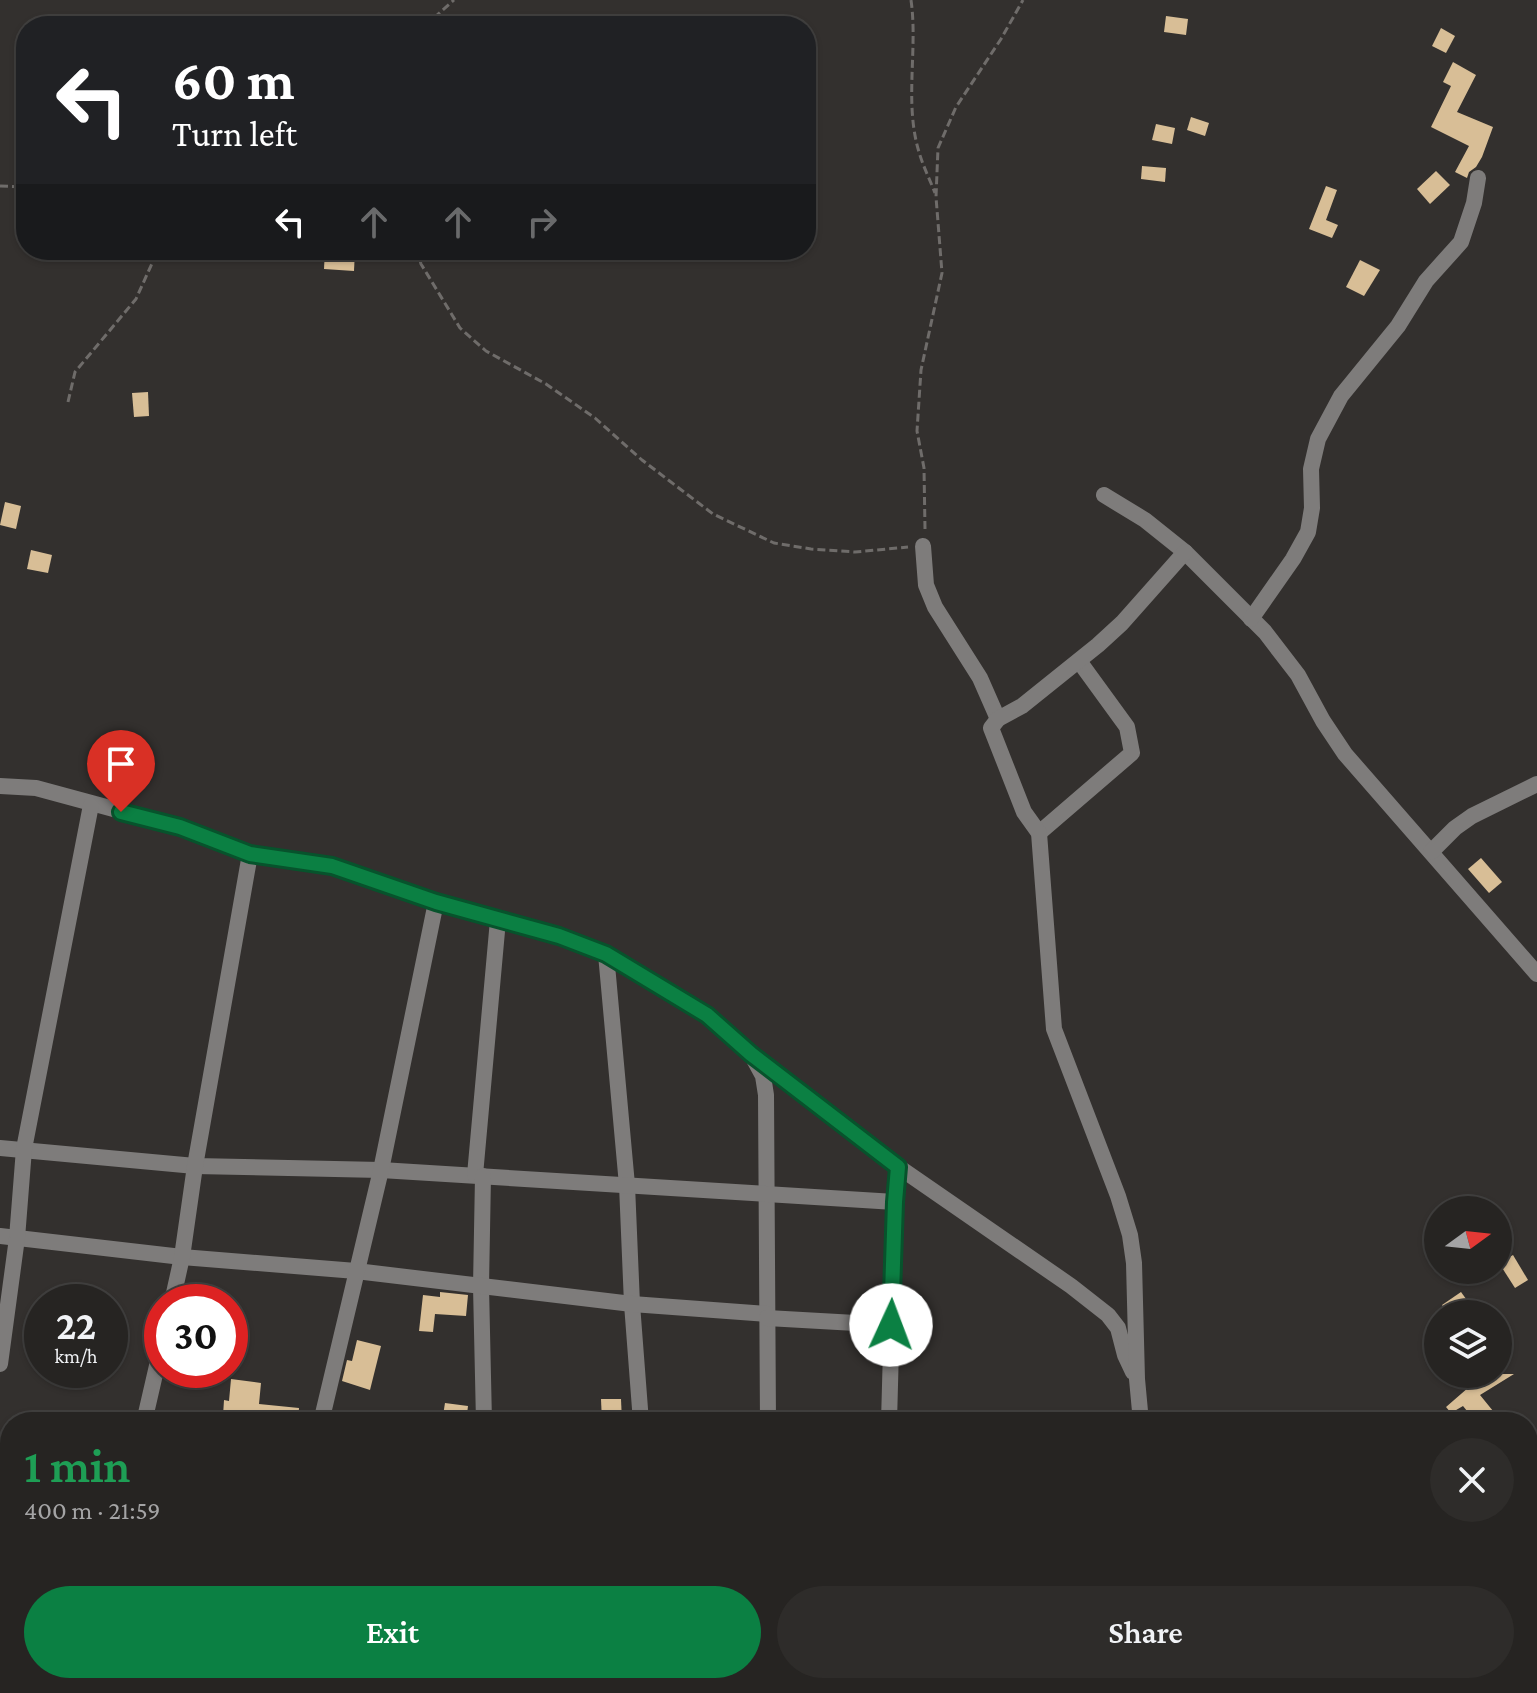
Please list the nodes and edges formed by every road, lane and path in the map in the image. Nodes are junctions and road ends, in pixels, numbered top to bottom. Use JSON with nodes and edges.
{"nodes":[{"id":1,"x":454,"y":0,"type":"edge"},
{"id":2,"x":911,"y":0,"type":"edge"},
{"id":3,"x":1023,"y":0,"type":"edge"},
{"id":4,"x":436,"y":16,"type":"edge"},
{"id":5,"x":1478,"y":178,"type":"dead end"},
{"id":6,"x":936,"y":197,"type":"junction"},
{"id":7,"x":154,"y":260,"type":"edge"},
{"id":8,"x":420,"y":260,"type":"edge"},
{"id":9,"x":68,"y":402,"type":"dead end"},
{"id":10,"x":1104,"y":495,"type":"dead end"},
{"id":11,"x":923,"y":546,"type":"junction"},
{"id":12,"x":1185,"y":552,"type":"junction"},
{"id":13,"x":1251,"y":619,"type":"junction"},
{"id":14,"x":1079,"y":661,"type":"junction"},
{"id":15,"x":998,"y":719,"type":"junction"},
{"id":16,"x":1537,"y":784,"type":"edge"},
{"id":17,"x":0,"y":786,"type":"edge"},
{"id":18,"x":91,"y":805,"type":"junction"},
{"id":19,"x":1039,"y":833,"type":"junction"},
{"id":20,"x":1431,"y":852,"type":"junction"},
{"id":21,"x":250,"y":854,"type":"junction"},
{"id":22,"x":436,"y":902,"type":"junction"},
{"id":23,"x":498,"y":920,"type":"junction"},
{"id":24,"x":606,"y":954,"type":"junction"},
{"id":25,"x":1537,"y":974,"type":"edge"},
{"id":26,"x":751,"y":1054,"type":"junction"},
{"id":27,"x":0,"y":1148,"type":"edge"},
{"id":28,"x":24,"y":1149,"type":"junction"},
{"id":29,"x":195,"y":1166,"type":"junction"},
{"id":30,"x":898,"y":1167,"type":"junction"},
{"id":31,"x":381,"y":1170,"type":"junction"},
{"id":32,"x":479,"y":1176,"type":"junction"},
{"id":33,"x":627,"y":1185,"type":"junction"},
{"id":34,"x":766,"y":1195,"type":"junction"},
{"id":35,"x":895,"y":1202,"type":"junction"},
{"id":36,"x":8,"y":1237,"type":"edge"},
{"id":37,"x":182,"y":1257,"type":"junction"},
{"id":38,"x":356,"y":1271,"type":"junction"},
{"id":39,"x":176,"y":1284,"type":"edge"},
{"id":40,"x":481,"y":1286,"type":"junction"},
{"id":41,"x":632,"y":1304,"type":"junction"},
{"id":42,"x":767,"y":1316,"type":"junction"},
{"id":43,"x":891,"y":1325,"type":"junction"},
{"id":44,"x":0,"y":1364,"type":"edge"},
{"id":45,"x":1137,"y":1379,"type":"junction"},
{"id":46,"x":152,"y":1388,"type":"edge"},
{"id":47,"x":146,"y":1412,"type":"edge"},
{"id":48,"x":323,"y":1412,"type":"edge"},
{"id":49,"x":484,"y":1412,"type":"edge"},
{"id":50,"x":640,"y":1412,"type":"edge"},
{"id":51,"x":768,"y":1412,"type":"edge"},
{"id":52,"x":889,"y":1412,"type":"edge"},
{"id":53,"x":1140,"y":1412,"type":"edge"}],
"edges":[{"from":1,"to":4,"type":"path"},
{"from":2,"to":6,"type":"path"},
{"from":3,"to":6,"type":"path"},
{"from":5,"to":13,"type":"street"},
{"from":6,"to":11,"type":"path"},
{"from":7,"to":9,"type":"path"},
{"from":8,"to":11,"type":"path"},
{"from":10,"to":12,"type":"street"},
{"from":11,"to":15,"type":"street"},
{"from":12,"to":13,"type":"street"},
{"from":12,"to":14,"type":"street"},
{"from":13,"to":20,"type":"street"},
{"from":14,"to":15,"type":"street"},
{"from":14,"to":19,"type":"street"},
{"from":15,"to":19,"type":"street"},
{"from":16,"to":20,"type":"street"},
{"from":17,"to":18,"type":"street"},
{"from":18,"to":21,"type":"street"},
{"from":18,"to":28,"type":"street"},
{"from":19,"to":45,"type":"street"},
{"from":20,"to":25,"type":"street"},
{"from":21,"to":22,"type":"street"},
{"from":21,"to":29,"type":"street"},
{"from":22,"to":23,"type":"street"},
{"from":22,"to":31,"type":"street"},
{"from":23,"to":24,"type":"street"},
{"from":23,"to":32,"type":"street"},
{"from":24,"to":26,"type":"street"},
{"from":24,"to":33,"type":"street"},
{"from":26,"to":30,"type":"street"},
{"from":26,"to":34,"type":"street"},
{"from":27,"to":28,"type":"street"},
{"from":28,"to":29,"type":"street"},
{"from":28,"to":36,"type":"street"},
{"from":29,"to":31,"type":"street"},
{"from":29,"to":37,"type":"street"},
{"from":30,"to":35,"type":"street"},
{"from":30,"to":45,"type":"street"},
{"from":31,"to":32,"type":"street"},
{"from":31,"to":38,"type":"street"},
{"from":32,"to":33,"type":"street"},
{"from":32,"to":40,"type":"street"},
{"from":33,"to":34,"type":"street"},
{"from":33,"to":41,"type":"street"},
{"from":34,"to":35,"type":"street"},
{"from":34,"to":42,"type":"street"},
{"from":35,"to":43,"type":"street"},
{"from":36,"to":37,"type":"street"},
{"from":36,"to":44,"type":"street"},
{"from":37,"to":38,"type":"street"},
{"from":37,"to":39,"type":"street"},
{"from":38,"to":40,"type":"street"},
{"from":38,"to":48,"type":"street"},
{"from":40,"to":41,"type":"street"},
{"from":40,"to":49,"type":"street"},
{"from":41,"to":42,"type":"street"},
{"from":41,"to":50,"type":"street"},
{"from":42,"to":43,"type":"street"},
{"from":42,"to":51,"type":"street"},
{"from":43,"to":52,"type":"street"},
{"from":45,"to":53,"type":"street"},
{"from":46,"to":47,"type":"street"}]}
